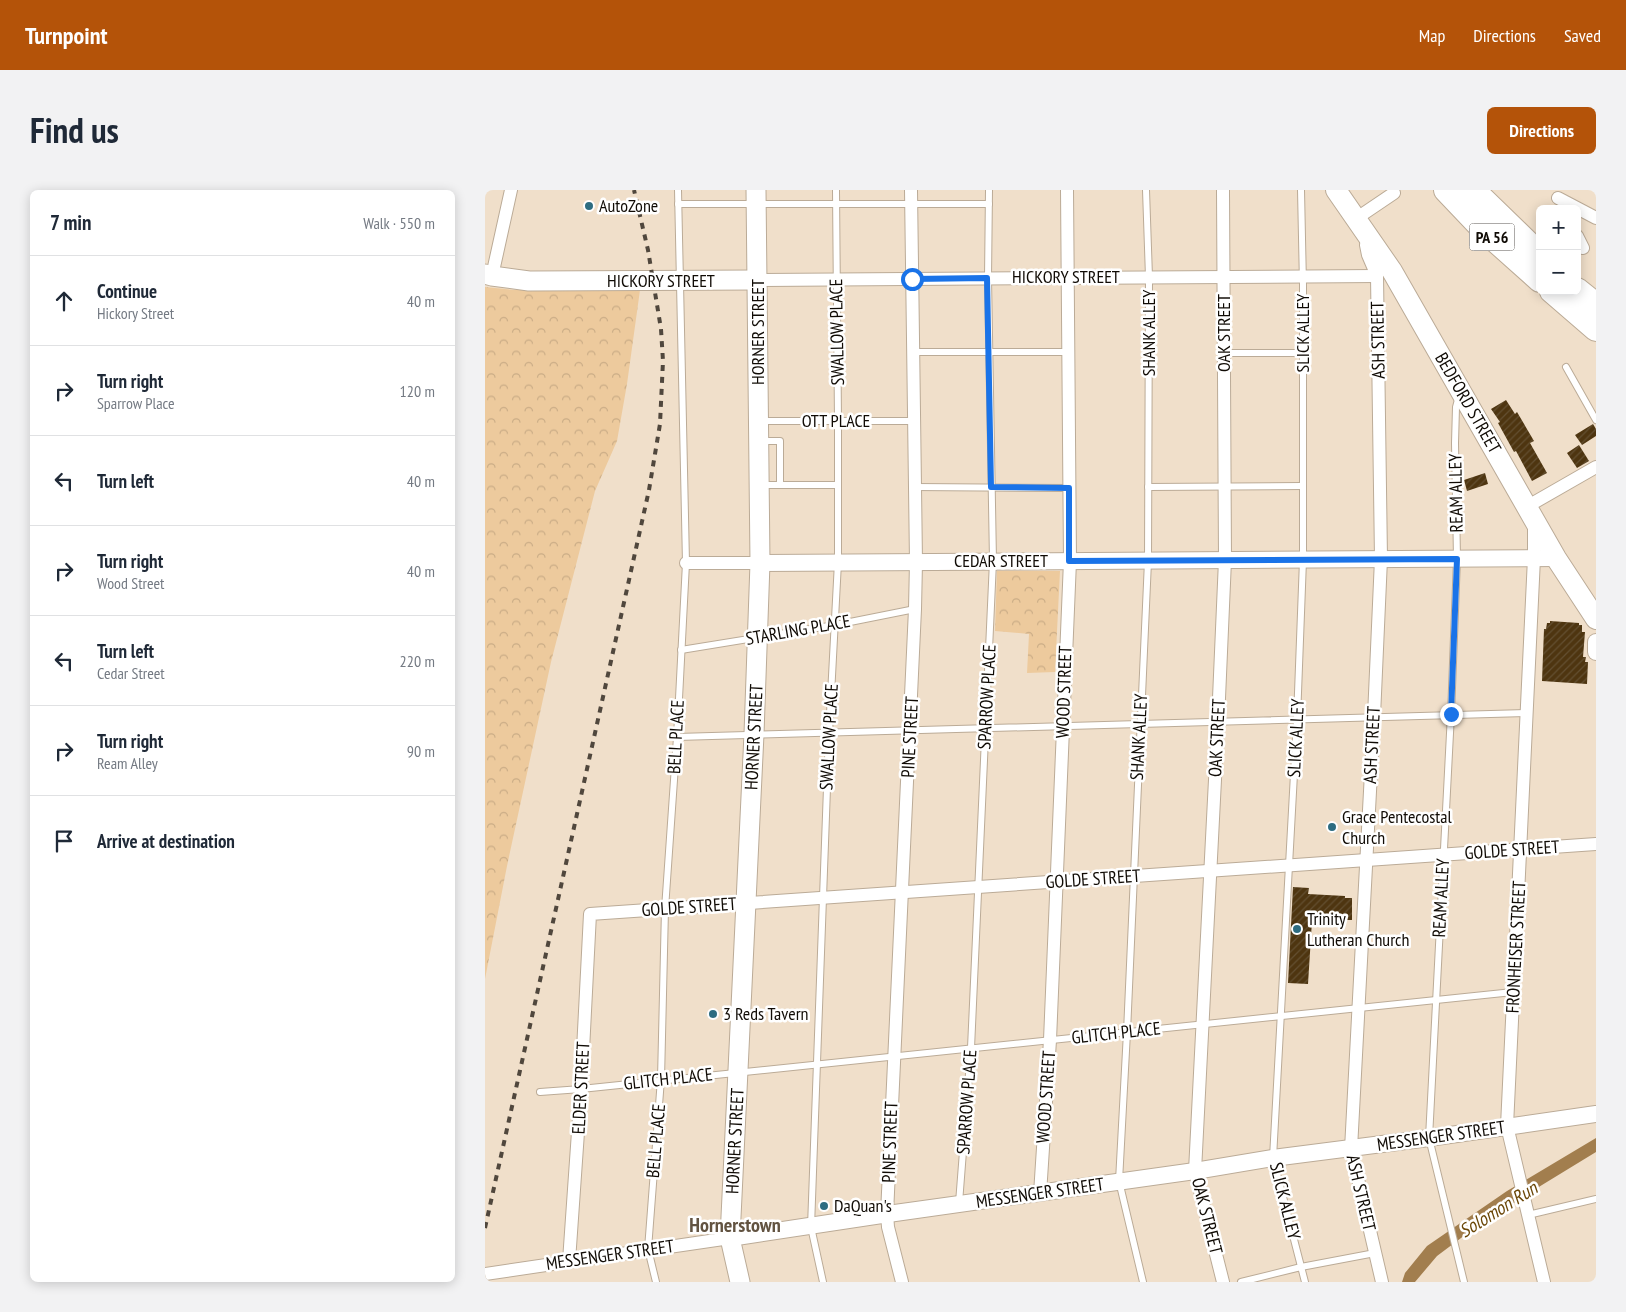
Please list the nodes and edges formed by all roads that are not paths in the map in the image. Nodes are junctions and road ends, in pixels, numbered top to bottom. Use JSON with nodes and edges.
{"nodes":[{"id":1,"x":511,"y":190,"type":"edge"},
{"id":2,"x":678,"y":190,"type":"edge"},
{"id":3,"x":836,"y":190,"type":"edge"},
{"id":4,"x":911,"y":190,"type":"edge"},
{"id":5,"x":989,"y":190,"type":"edge"},
{"id":6,"x":1067,"y":190,"type":"edge"},
{"id":7,"x":1146,"y":190,"type":"edge"},
{"id":8,"x":1223,"y":190,"type":"edge"},
{"id":9,"x":1301,"y":190,"type":"edge"},
{"id":10,"x":1336,"y":190,"type":"edge"},
{"id":11,"x":1446,"y":190,"type":"edge"},
{"id":12,"x":1473,"y":190,"type":"edge"},
{"id":13,"x":1394,"y":193,"type":"dead end"},
{"id":14,"x":756,"y":197,"type":"edge"},
{"id":15,"x":1558,"y":199,"type":"edge"},
{"id":16,"x":678,"y":204,"type":"junction"},
{"id":17,"x":837,"y":204,"type":"junction"},
{"id":18,"x":911,"y":204,"type":"junction"},
{"id":19,"x":989,"y":204,"type":"junction"},
{"id":20,"x":1357,"y":218,"type":"junction"},
{"id":21,"x":1596,"y":218,"type":"edge"},
{"id":22,"x":1370,"y":237,"type":"junction"},
{"id":23,"x":1581,"y":244,"type":"edge"},
{"id":24,"x":1583,"y":248,"type":"dead end"},
{"id":25,"x":1536,"y":251,"type":"edge"},
{"id":26,"x":488,"y":275,"type":"edge"},
{"id":27,"x":1149,"y":276,"type":"junction"},
{"id":28,"x":1224,"y":276,"type":"junction"},
{"id":29,"x":1303,"y":276,"type":"junction"},
{"id":30,"x":1377,"y":276,"type":"junction"},
{"id":31,"x":1536,"y":276,"type":"edge"},
{"id":32,"x":1067,"y":277,"type":"junction"},
{"id":33,"x":987,"y":278,"type":"junction"},
{"id":34,"x":912,"y":279,"type":"junction"},
{"id":35,"x":757,"y":280,"type":"junction"},
{"id":36,"x":836,"y":280,"type":"junction"},
{"id":37,"x":679,"y":281,"type":"junction"},
{"id":38,"x":1581,"y":293,"type":"edge"},
{"id":39,"x":1557,"y":295,"type":"edge"},
{"id":40,"x":1596,"y":305,"type":"edge"},
{"id":41,"x":1596,"y":329,"type":"edge"},
{"id":42,"x":913,"y":352,"type":"junction"},
{"id":43,"x":989,"y":352,"type":"junction"},
{"id":44,"x":1068,"y":352,"type":"junction"},
{"id":45,"x":1303,"y":353,"type":"junction"},
{"id":46,"x":1224,"y":354,"type":"junction"},
{"id":47,"x":1566,"y":367,"type":"dead end"},
{"id":48,"x":1461,"y":390,"type":"junction"},
{"id":49,"x":1596,"y":420,"type":"edge"},
{"id":50,"x":758,"y":421,"type":"junction"},
{"id":51,"x":913,"y":421,"type":"junction"},
{"id":52,"x":838,"y":422,"type":"junction"},
{"id":53,"x":759,"y":440,"type":"junction"},
{"id":54,"x":1596,"y":467,"type":"edge"},
{"id":55,"x":838,"y":484,"type":"junction"},
{"id":56,"x":759,"y":485,"type":"junction"},
{"id":57,"x":780,"y":485,"type":"junction"},
{"id":58,"x":1225,"y":486,"type":"junction"},
{"id":59,"x":1303,"y":486,"type":"junction"},
{"id":60,"x":914,"y":487,"type":"junction"},
{"id":61,"x":991,"y":487,"type":"junction"},
{"id":62,"x":1148,"y":487,"type":"junction"},
{"id":63,"x":1069,"y":488,"type":"junction"},
{"id":64,"x":1531,"y":512,"type":"junction"},
{"id":65,"x":1534,"y":558,"type":"junction"},
{"id":66,"x":1556,"y":558,"type":"junction"},
{"id":67,"x":1381,"y":559,"type":"junction"},
{"id":68,"x":1457,"y":559,"type":"junction"},
{"id":69,"x":1148,"y":560,"type":"junction"},
{"id":70,"x":1225,"y":560,"type":"junction"},
{"id":71,"x":1303,"y":560,"type":"junction"},
{"id":72,"x":993,"y":561,"type":"junction"},
{"id":73,"x":1069,"y":561,"type":"junction"},
{"id":74,"x":838,"y":562,"type":"junction"},
{"id":75,"x":916,"y":562,"type":"junction"},
{"id":76,"x":686,"y":563,"type":"junction"},
{"id":77,"x":760,"y":563,"type":"junction"},
{"id":78,"x":915,"y":610,"type":"junction"},
{"id":79,"x":1596,"y":619,"type":"edge"},
{"id":80,"x":835,"y":625,"type":"junction"},
{"id":81,"x":758,"y":638,"type":"junction"},
{"id":82,"x":1596,"y":642,"type":"edge"},
{"id":83,"x":681,"y":650,"type":"junction"},
{"id":84,"x":1596,"y":652,"type":"edge"},
{"id":85,"x":1527,"y":713,"type":"junction"},
{"id":86,"x":1451,"y":714,"type":"junction"},
{"id":87,"x":1374,"y":716,"type":"junction"},
{"id":88,"x":1297,"y":718,"type":"junction"},
{"id":89,"x":1218,"y":721,"type":"junction"},
{"id":90,"x":1140,"y":723,"type":"junction"},
{"id":91,"x":1063,"y":726,"type":"junction"},
{"id":92,"x":985,"y":729,"type":"junction"},
{"id":93,"x":910,"y":730,"type":"junction"},
{"id":94,"x":829,"y":733,"type":"junction"},
{"id":95,"x":754,"y":734,"type":"junction"},
{"id":96,"x":677,"y":736,"type":"junction"},
{"id":97,"x":1596,"y":844,"type":"edge"},
{"id":98,"x":1521,"y":850,"type":"junction"},
{"id":99,"x":1443,"y":855,"type":"junction"},
{"id":100,"x":1366,"y":860,"type":"junction"},
{"id":101,"x":1289,"y":866,"type":"junction"},
{"id":102,"x":1211,"y":871,"type":"junction"},
{"id":103,"x":1133,"y":877,"type":"junction"},
{"id":104,"x":1056,"y":882,"type":"junction"},
{"id":105,"x":978,"y":888,"type":"junction"},
{"id":106,"x":901,"y":893,"type":"junction"},
{"id":107,"x":823,"y":898,"type":"junction"},
{"id":108,"x":745,"y":904,"type":"junction"},
{"id":109,"x":665,"y":909,"type":"junction"},
{"id":110,"x":589,"y":914,"type":"joint"},
{"id":111,"x":1513,"y":992,"type":"junction"},
{"id":112,"x":1437,"y":1000,"type":"junction"},
{"id":113,"x":1359,"y":1008,"type":"junction"},
{"id":114,"x":1281,"y":1017,"type":"junction"},
{"id":115,"x":1203,"y":1024,"type":"junction"},
{"id":116,"x":1127,"y":1032,"type":"junction"},
{"id":117,"x":1050,"y":1040,"type":"junction"},
{"id":118,"x":971,"y":1048,"type":"junction"},
{"id":119,"x":894,"y":1056,"type":"junction"},
{"id":120,"x":817,"y":1064,"type":"junction"},
{"id":121,"x":738,"y":1072,"type":"junction"},
{"id":122,"x":661,"y":1080,"type":"junction"},
{"id":123,"x":581,"y":1089,"type":"junction"},
{"id":124,"x":540,"y":1092,"type":"dead end"},
{"id":125,"x":1596,"y":1114,"type":"edge"},
{"id":126,"x":1507,"y":1126,"type":"junction"},
{"id":127,"x":1429,"y":1138,"type":"junction"},
{"id":128,"x":1351,"y":1149,"type":"junction"},
{"id":129,"x":1273,"y":1158,"type":"junction"},
{"id":130,"x":1195,"y":1171,"type":"junction"},
{"id":131,"x":1119,"y":1181,"type":"junction"},
{"id":132,"x":1040,"y":1194,"type":"junction"},
{"id":133,"x":1596,"y":1199,"type":"edge"},
{"id":134,"x":959,"y":1204,"type":"junction"},
{"id":135,"x":887,"y":1214,"type":"junction"},
{"id":136,"x":1528,"y":1215,"type":"junction"},
{"id":137,"x":811,"y":1227,"type":"junction"},
{"id":138,"x":730,"y":1238,"type":"junction"},
{"id":139,"x":648,"y":1249,"type":"junction"},
{"id":140,"x":1375,"y":1252,"type":"junction"},
{"id":141,"x":569,"y":1261,"type":"junction"},
{"id":142,"x":1301,"y":1267,"type":"junction"},
{"id":143,"x":485,"y":1274,"type":"edge"},
{"id":144,"x":656,"y":1282,"type":"edge"},
{"id":145,"x":740,"y":1282,"type":"edge"},
{"id":146,"x":823,"y":1282,"type":"edge"},
{"id":147,"x":902,"y":1282,"type":"edge"},
{"id":148,"x":1143,"y":1282,"type":"edge"},
{"id":149,"x":1223,"y":1282,"type":"edge"},
{"id":150,"x":1241,"y":1282,"type":"edge"},
{"id":151,"x":1305,"y":1282,"type":"edge"},
{"id":152,"x":1382,"y":1282,"type":"edge"},
{"id":153,"x":1464,"y":1282,"type":"edge"},
{"id":154,"x":1544,"y":1282,"type":"edge"}],
"edges":[{"from":1,"to":26,"type":"street"},
{"from":2,"to":16,"type":"lane","name":"BELL PLACE"},
{"from":3,"to":17,"type":"lane","name":"SWALLOW PLACE"},
{"from":4,"to":18,"type":"street","name":"PINE STREET"},
{"from":5,"to":19,"type":"lane","name":"SPARROW PLACE"},
{"from":6,"to":32,"type":"street","name":"WOOD STREET"},
{"from":7,"to":27,"type":"lane","name":"SHANK ALLEY"},
{"from":8,"to":28,"type":"street","name":"OAK STREET"},
{"from":9,"to":29,"type":"lane","name":"SLICK ALLEY"},
{"from":10,"to":20,"type":"main road","name":"BEDFORD STREET"},
{"from":11,"to":31,"type":"highway","number":"PA 56"},
{"from":12,"to":25,"type":"highway","number":"PA 56"},
{"from":13,"to":20,"type":"street"},
{"from":14,"to":16,"type":"lane"},
{"from":14,"to":17,"type":"lane"},
{"from":14,"to":35,"type":"main road","name":"HORNER STREET"},
{"from":15,"to":21,"type":"street"},
{"from":16,"to":37,"type":"lane","name":"BELL PLACE"},
{"from":17,"to":18,"type":"lane"},
{"from":17,"to":36,"type":"lane","name":"SWALLOW PLACE"},
{"from":18,"to":19,"type":"lane"},
{"from":18,"to":34,"type":"street","name":"PINE STREET"},
{"from":19,"to":33,"type":"lane","name":"SPARROW PLACE"},
{"from":20,"to":22,"type":"main road","name":"BEDFORD STREET"},
{"from":22,"to":30,"type":"street","name":"ASH STREET"},
{"from":22,"to":48,"type":"main road","name":"BEDFORD STREET"},
{"from":23,"to":24,"type":"street"},
{"from":26,"to":37,"type":"main road","name":"HICKORY STREET"},
{"from":27,"to":28,"type":"street","name":"HICKORY STREET"},
{"from":27,"to":32,"type":"street","name":"HICKORY STREET"},
{"from":27,"to":62,"type":"lane","name":"SHANK ALLEY"},
{"from":28,"to":29,"type":"street","name":"HICKORY STREET"},
{"from":28,"to":46,"type":"street","name":"OAK STREET"},
{"from":29,"to":30,"type":"street","name":"HICKORY STREET"},
{"from":29,"to":45,"type":"lane","name":"SLICK ALLEY"},
{"from":30,"to":67,"type":"street","name":"ASH STREET"},
{"from":32,"to":33,"type":"street","name":"HICKORY STREET"},
{"from":32,"to":44,"type":"street","name":"WOOD STREET"},
{"from":33,"to":34,"type":"street","name":"HICKORY STREET"},
{"from":33,"to":43,"type":"lane","name":"SPARROW PLACE"},
{"from":34,"to":36,"type":"street","name":"HICKORY STREET"},
{"from":34,"to":42,"type":"street","name":"PINE STREET"},
{"from":35,"to":36,"type":"street","name":"HICKORY STREET"},
{"from":35,"to":37,"type":"main road","name":"HICKORY STREET"},
{"from":35,"to":50,"type":"main road","name":"HORNER STREET"},
{"from":36,"to":52,"type":"lane","name":"SWALLOW PLACE"},
{"from":37,"to":76,"type":"lane","name":"BELL PLACE"},
{"from":38,"to":40,"type":"highway"},
{"from":39,"to":41,"type":"highway"},
{"from":42,"to":43,"type":"lane"},
{"from":42,"to":51,"type":"street","name":"PINE STREET"},
{"from":43,"to":44,"type":"lane"},
{"from":43,"to":61,"type":"lane","name":"SPARROW PLACE"},
{"from":44,"to":63,"type":"street","name":"WOOD STREET"},
{"from":45,"to":46,"type":"lane"},
{"from":45,"to":59,"type":"lane","name":"SLICK ALLEY"},
{"from":46,"to":58,"type":"street","name":"OAK STREET"},
{"from":47,"to":49,"type":"lane"},
{"from":48,"to":64,"type":"main road","name":"BEDFORD STREET"},
{"from":48,"to":68,"type":"lane","name":"REAM ALLEY"},
{"from":50,"to":52,"type":"lane","name":"OTT PLACE"},
{"from":50,"to":53,"type":"main road","name":"HORNER STREET"},
{"from":51,"to":52,"type":"lane","name":"OTT PLACE"},
{"from":51,"to":60,"type":"street","name":"PINE STREET"},
{"from":52,"to":55,"type":"lane","name":"SWALLOW PLACE"},
{"from":53,"to":56,"type":"main road","name":"HORNER STREET"},
{"from":53,"to":57,"type":"lane"},
{"from":54,"to":64,"type":"street"},
{"from":55,"to":57,"type":"lane"},
{"from":55,"to":74,"type":"lane","name":"SWALLOW PLACE"},
{"from":56,"to":57,"type":"lane"},
{"from":56,"to":77,"type":"main road","name":"HORNER STREET"},
{"from":58,"to":59,"type":"lane"},
{"from":58,"to":62,"type":"lane"},
{"from":58,"to":70,"type":"street","name":"OAK STREET"},
{"from":59,"to":71,"type":"lane","name":"SLICK ALLEY"},
{"from":60,"to":61,"type":"lane"},
{"from":60,"to":75,"type":"street","name":"PINE STREET"},
{"from":61,"to":63,"type":"lane"},
{"from":61,"to":72,"type":"lane","name":"SPARROW PLACE"},
{"from":62,"to":69,"type":"lane","name":"SHANK ALLEY"},
{"from":63,"to":73,"type":"street","name":"WOOD STREET"},
{"from":64,"to":65,"type":"street","name":"FRONHEISER STREET"},
{"from":64,"to":66,"type":"main road","name":"BEDFORD STREET"},
{"from":65,"to":66,"type":"street","name":"CEDAR STREET"},
{"from":65,"to":68,"type":"street","name":"CEDAR STREET"},
{"from":65,"to":85,"type":"street","name":"FRONHEISER STREET"},
{"from":66,"to":79,"type":"main road","name":"BEDFORD STREET"},
{"from":67,"to":68,"type":"street","name":"CEDAR STREET"},
{"from":67,"to":71,"type":"street","name":"CEDAR STREET"},
{"from":67,"to":87,"type":"street","name":"ASH STREET"},
{"from":68,"to":86,"type":"lane","name":"REAM ALLEY"},
{"from":69,"to":70,"type":"street","name":"CEDAR STREET"},
{"from":69,"to":73,"type":"street","name":"CEDAR STREET"},
{"from":69,"to":90,"type":"lane","name":"SHANK ALLEY"},
{"from":70,"to":71,"type":"street","name":"CEDAR STREET"},
{"from":70,"to":89,"type":"street","name":"OAK STREET"},
{"from":71,"to":88,"type":"lane","name":"SLICK ALLEY"},
{"from":72,"to":73,"type":"street","name":"CEDAR STREET"},
{"from":72,"to":75,"type":"street","name":"CEDAR STREET"},
{"from":72,"to":92,"type":"lane","name":"SPARROW PLACE"},
{"from":73,"to":91,"type":"street","name":"WOOD STREET"},
{"from":74,"to":75,"type":"street","name":"CEDAR STREET"},
{"from":74,"to":77,"type":"street","name":"CEDAR STREET"},
{"from":74,"to":80,"type":"lane","name":"SWALLOW PLACE"},
{"from":75,"to":78,"type":"street","name":"PINE STREET"},
{"from":76,"to":77,"type":"street","name":"CEDAR STREET"},
{"from":76,"to":83,"type":"lane","name":"BELL PLACE"},
{"from":77,"to":81,"type":"main road","name":"HORNER STREET"},
{"from":78,"to":80,"type":"lane","name":"STARLING PLACE"},
{"from":78,"to":93,"type":"street","name":"PINE STREET"},
{"from":80,"to":81,"type":"lane","name":"STARLING PLACE"},
{"from":80,"to":94,"type":"lane","name":"SWALLOW PLACE"},
{"from":81,"to":83,"type":"lane","name":"STARLING PLACE"},
{"from":81,"to":95,"type":"main road","name":"HORNER STREET"},
{"from":82,"to":84,"type":"street"},
{"from":83,"to":96,"type":"lane","name":"BELL PLACE"},
{"from":85,"to":86,"type":"lane"},
{"from":85,"to":98,"type":"street","name":"FRONHEISER STREET"},
{"from":86,"to":87,"type":"lane"},
{"from":86,"to":99,"type":"lane","name":"REAM ALLEY"},
{"from":87,"to":88,"type":"lane"},
{"from":87,"to":100,"type":"street","name":"ASH STREET"},
{"from":88,"to":89,"type":"lane"},
{"from":88,"to":101,"type":"lane","name":"SLICK ALLEY"},
{"from":89,"to":90,"type":"lane"},
{"from":89,"to":102,"type":"street","name":"OAK STREET"},
{"from":90,"to":91,"type":"lane"},
{"from":90,"to":103,"type":"lane","name":"SHANK ALLEY"},
{"from":91,"to":92,"type":"lane"},
{"from":91,"to":104,"type":"street","name":"WOOD STREET"},
{"from":92,"to":93,"type":"lane"},
{"from":92,"to":105,"type":"lane","name":"SPARROW PLACE"},
{"from":93,"to":94,"type":"lane"},
{"from":93,"to":106,"type":"street","name":"PINE STREET"},
{"from":94,"to":95,"type":"lane"},
{"from":94,"to":107,"type":"lane","name":"SWALLOW PLACE"},
{"from":95,"to":96,"type":"lane"},
{"from":95,"to":108,"type":"main road","name":"HORNER STREET"},
{"from":96,"to":109,"type":"lane","name":"BELL PLACE"},
{"from":97,"to":98,"type":"street","name":"GOLDE STREET"},
{"from":98,"to":99,"type":"street","name":"GOLDE STREET"},
{"from":98,"to":111,"type":"street","name":"FRONHEISER STREET"},
{"from":99,"to":100,"type":"street","name":"GOLDE STREET"},
{"from":99,"to":112,"type":"lane","name":"REAM ALLEY"},
{"from":100,"to":101,"type":"street","name":"GOLDE STREET"},
{"from":100,"to":113,"type":"street","name":"ASH STREET"},
{"from":101,"to":102,"type":"street","name":"GOLDE STREET"},
{"from":101,"to":114,"type":"lane","name":"SLICK ALLEY"},
{"from":102,"to":103,"type":"street","name":"GOLDE STREET"},
{"from":102,"to":115,"type":"street","name":"OAK STREET"},
{"from":103,"to":104,"type":"street","name":"GOLDE STREET"},
{"from":103,"to":116,"type":"lane","name":"SHANK ALLEY"},
{"from":104,"to":105,"type":"street","name":"GOLDE STREET"},
{"from":104,"to":117,"type":"street","name":"WOOD STREET"},
{"from":105,"to":106,"type":"street","name":"GOLDE STREET"},
{"from":105,"to":118,"type":"lane","name":"SPARROW PLACE"},
{"from":106,"to":107,"type":"street","name":"GOLDE STREET"},
{"from":106,"to":119,"type":"street","name":"PINE STREET"},
{"from":107,"to":108,"type":"street","name":"GOLDE STREET"},
{"from":107,"to":120,"type":"lane","name":"SWALLOW PLACE"},
{"from":108,"to":109,"type":"street","name":"GOLDE STREET"},
{"from":108,"to":121,"type":"main road","name":"HORNER STREET"},
{"from":109,"to":110,"type":"street","name":"GOLDE STREET"},
{"from":109,"to":122,"type":"lane","name":"BELL PLACE"},
{"from":110,"to":123,"type":"street","name":"ELDER STREET"},
{"from":111,"to":112,"type":"lane","name":"GLITCH PLACE"},
{"from":111,"to":126,"type":"street","name":"FRONHEISER STREET"},
{"from":112,"to":113,"type":"lane","name":"GLITCH PLACE"},
{"from":112,"to":127,"type":"lane","name":"REAM ALLEY"},
{"from":113,"to":114,"type":"lane","name":"GLITCH PLACE"},
{"from":113,"to":128,"type":"street","name":"ASH STREET"},
{"from":114,"to":115,"type":"lane","name":"GLITCH PLACE"},
{"from":114,"to":129,"type":"lane","name":"SLICK ALLEY"},
{"from":115,"to":116,"type":"lane","name":"GLITCH PLACE"},
{"from":115,"to":130,"type":"street","name":"OAK STREET"},
{"from":116,"to":117,"type":"lane","name":"GLITCH PLACE"},
{"from":116,"to":131,"type":"lane","name":"SHANK ALLEY"},
{"from":117,"to":118,"type":"lane","name":"GLITCH PLACE"},
{"from":117,"to":132,"type":"street","name":"WOOD STREET"},
{"from":118,"to":119,"type":"lane","name":"GLITCH PLACE"},
{"from":118,"to":134,"type":"lane","name":"SPARROW PLACE"},
{"from":119,"to":120,"type":"lane","name":"GLITCH PLACE"},
{"from":119,"to":135,"type":"street","name":"PINE STREET"},
{"from":120,"to":121,"type":"lane","name":"GLITCH PLACE"},
{"from":120,"to":137,"type":"lane","name":"SWALLOW PLACE"},
{"from":121,"to":122,"type":"lane","name":"GLITCH PLACE"},
{"from":121,"to":138,"type":"main road","name":"HORNER STREET"},
{"from":122,"to":123,"type":"lane","name":"GLITCH PLACE"},
{"from":122,"to":139,"type":"lane","name":"BELL PLACE"},
{"from":123,"to":124,"type":"lane","name":"GLITCH PLACE"},
{"from":123,"to":141,"type":"street","name":"ELDER STREET"},
{"from":125,"to":126,"type":"street","name":"MESSENGER STREET"},
{"from":126,"to":127,"type":"street","name":"MESSENGER STREET"},
{"from":126,"to":136,"type":"street","name":"FRONHEISER STREET"},
{"from":127,"to":128,"type":"street","name":"MESSENGER STREET"},
{"from":127,"to":153,"type":"lane","name":"REAM ALLEY"},
{"from":128,"to":129,"type":"street","name":"MESSENGER STREET"},
{"from":128,"to":140,"type":"street","name":"ASH STREET"},
{"from":129,"to":130,"type":"street","name":"MESSENGER STREET"},
{"from":129,"to":142,"type":"lane","name":"SLICK ALLEY"},
{"from":130,"to":131,"type":"street","name":"MESSENGER STREET"},
{"from":130,"to":149,"type":"street","name":"OAK STREET"},
{"from":131,"to":132,"type":"street","name":"MESSENGER STREET"},
{"from":131,"to":148,"type":"lane","name":"SHANK ALLEY"},
{"from":132,"to":134,"type":"street","name":"MESSENGER STREET"},
{"from":133,"to":136,"type":"lane"},
{"from":134,"to":135,"type":"street","name":"MESSENGER STREET"},
{"from":135,"to":137,"type":"street","name":"MESSENGER STREET"},
{"from":135,"to":147,"type":"street","name":"PINE STREET"},
{"from":136,"to":154,"type":"street","name":"FRONHEISER STREET"},
{"from":137,"to":138,"type":"street","name":"MESSENGER STREET"},
{"from":137,"to":146,"type":"lane","name":"SWALLOW PLACE"},
{"from":138,"to":139,"type":"street","name":"MESSENGER STREET"},
{"from":138,"to":145,"type":"main road","name":"HORNER STREET"},
{"from":139,"to":141,"type":"street","name":"MESSENGER STREET"},
{"from":139,"to":144,"type":"lane","name":"BELL PLACE"},
{"from":140,"to":142,"type":"lane"},
{"from":140,"to":152,"type":"street","name":"ASH STREET"},
{"from":141,"to":143,"type":"street","name":"MESSENGER STREET"},
{"from":142,"to":150,"type":"lane"},
{"from":142,"to":151,"type":"lane","name":"SLICK ALLEY"}]}
